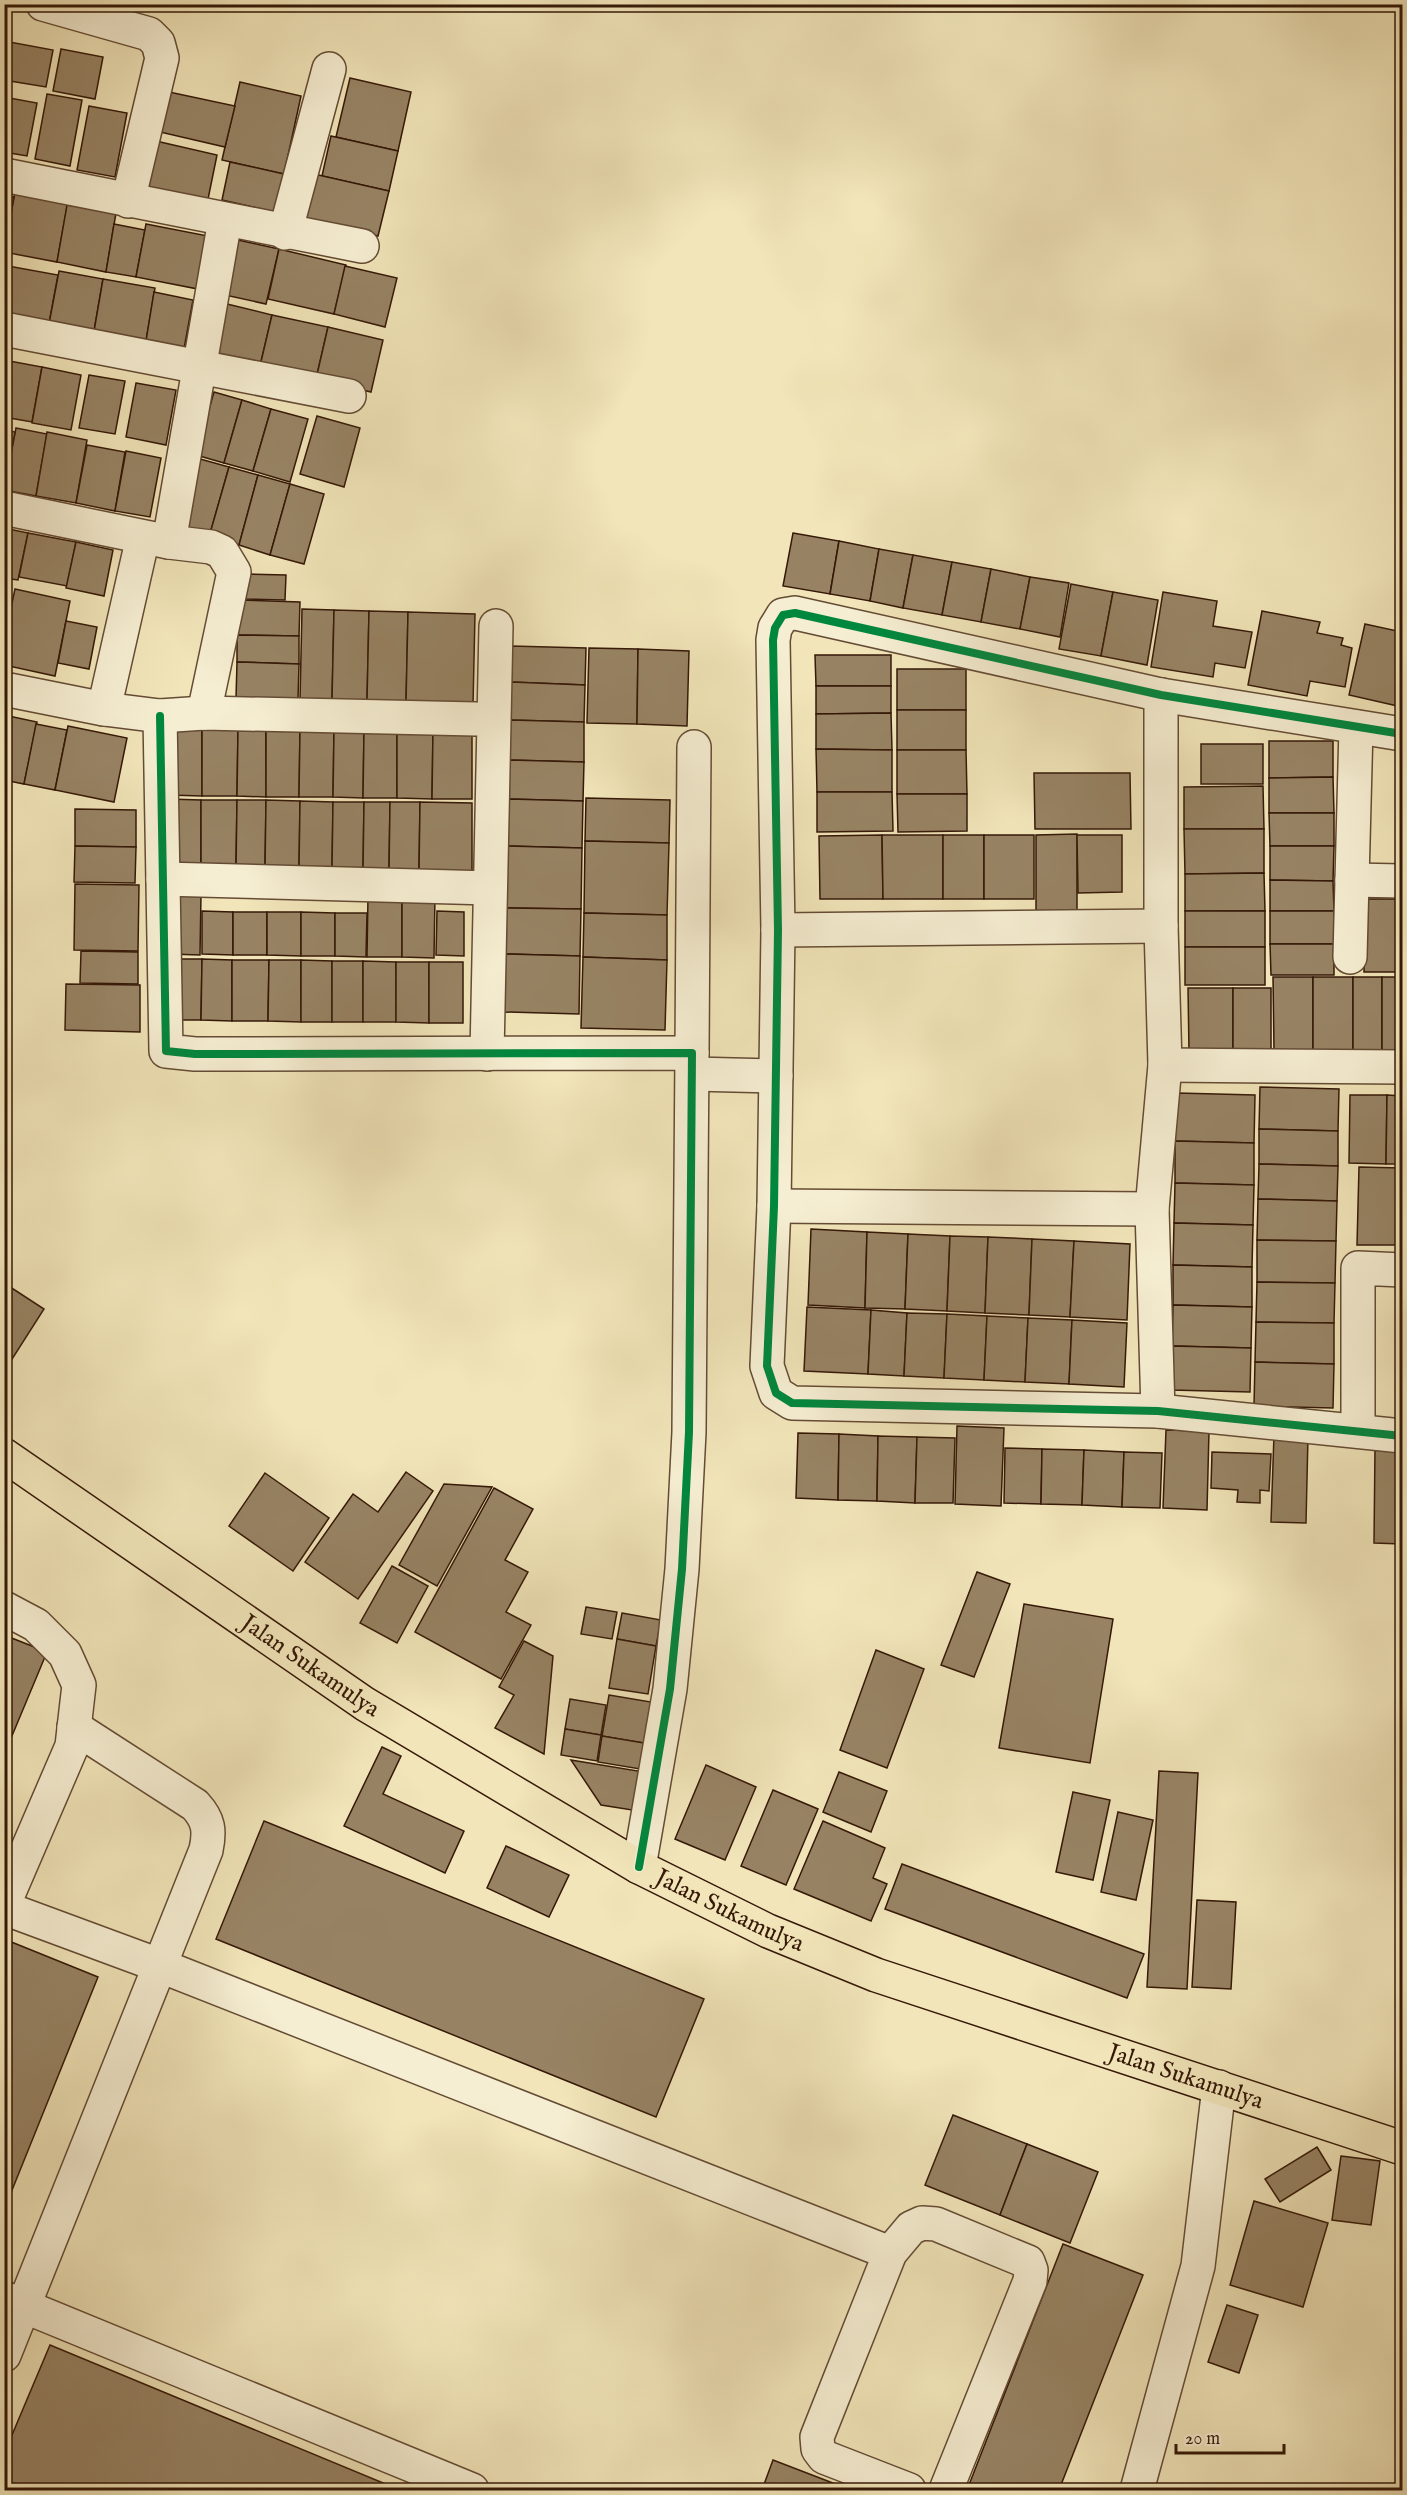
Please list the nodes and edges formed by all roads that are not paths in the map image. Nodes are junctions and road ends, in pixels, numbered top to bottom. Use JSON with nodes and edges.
{"nodes":[{"id":1,"x":44,"y":4,"type":"edge"},
{"id":2,"x":329,"y":69,"type":"dead end"},
{"id":3,"x":4,"y":175,"type":"edge"},
{"id":4,"x":128,"y":201,"type":"junction"},
{"id":5,"x":225,"y":220,"type":"junction"},
{"id":6,"x":285,"y":233,"type":"junction"},
{"id":7,"x":362,"y":246,"type":"dead end"},
{"id":8,"x":4,"y":329,"type":"edge"},
{"id":9,"x":199,"y":369,"type":"junction"},
{"id":10,"x":349,"y":396,"type":"dead end"},
{"id":11,"x":4,"y":508,"type":"edge"},
{"id":12,"x":156,"y":539,"type":"junction"},
{"id":13,"x":496,"y":627,"type":"dead end"},
{"id":14,"x":4,"y":689,"type":"edge"},
{"id":15,"x":1161,"y":695,"type":"junction"},
{"id":16,"x":104,"y":709,"type":"junction"},
{"id":17,"x":204,"y":712,"type":"junction"},
{"id":18,"x":160,"y":716,"type":"junction"},
{"id":19,"x":476,"y":719,"type":"dead end"},
{"id":20,"x":1356,"y":727,"type":"junction"},
{"id":21,"x":1402,"y":734,"type":"edge"},
{"id":22,"x":694,"y":747,"type":"dead end"},
{"id":23,"x":163,"y":879,"type":"junction"},
{"id":24,"x":1352,"y":880,"type":"junction"},
{"id":25,"x":1402,"y":881,"type":"edge"},
{"id":26,"x":490,"y":888,"type":"junction"},
{"id":27,"x":1161,"y":926,"type":"junction"},
{"id":28,"x":778,"y":930,"type":"junction"},
{"id":29,"x":1350,"y":957,"type":"dead end"},
{"id":30,"x":487,"y":1054,"type":"junction"},
{"id":31,"x":692,"y":1064,"type":"junction"},
{"id":32,"x":1165,"y":1065,"type":"junction"},
{"id":33,"x":1402,"y":1067,"type":"edge"},
{"id":34,"x":776,"y":1076,"type":"junction"},
{"id":35,"x":774,"y":1206,"type":"junction"},
{"id":36,"x":1152,"y":1209,"type":"junction"},
{"id":37,"x":1402,"y":1270,"type":"edge"},
{"id":38,"x":1158,"y":1411,"type":"junction"},
{"id":39,"x":1358,"y":1431,"type":"junction"},
{"id":40,"x":1402,"y":1436,"type":"edge"},
{"id":41,"x":4,"y":1455,"type":"edge"},
{"id":42,"x":4,"y":1608,"type":"edge"},
{"id":43,"x":74,"y":1727,"type":"junction"},
{"id":44,"x":639,"y":1867,"type":"junction"},
{"id":45,"x":4,"y":1906,"type":"edge"},
{"id":46,"x":161,"y":1966,"type":"junction"},
{"id":47,"x":1220,"y":2087,"type":"junction"},
{"id":48,"x":1402,"y":2148,"type":"edge"},
{"id":49,"x":890,"y":2253,"type":"junction"},
{"id":50,"x":14,"y":2302,"type":"edge"},
{"id":51,"x":4,"y":2355,"type":"edge"},
{"id":52,"x":472,"y":2490,"type":"edge"},
{"id":53,"x":909,"y":2490,"type":"edge"},
{"id":54,"x":946,"y":2490,"type":"edge"},
{"id":55,"x":1137,"y":2490,"type":"edge"}],
"edges":[{"from":1,"to":4,"type":"street"},
{"from":2,"to":6,"type":"street"},
{"from":3,"to":4,"type":"street"},
{"from":4,"to":5,"type":"street"},
{"from":5,"to":6,"type":"street"},
{"from":5,"to":9,"type":"street"},
{"from":6,"to":7,"type":"street"},
{"from":8,"to":9,"type":"street"},
{"from":9,"to":10,"type":"street"},
{"from":9,"to":12,"type":"street"},
{"from":11,"to":12,"type":"street"},
{"from":12,"to":16,"type":"street"},
{"from":12,"to":17,"type":"street"},
{"from":13,"to":26,"type":"street"},
{"from":14,"to":16,"type":"street"},
{"from":15,"to":20,"type":"street"},
{"from":15,"to":27,"type":"street"},
{"from":15,"to":28,"type":"street"},
{"from":16,"to":18,"type":"street"},
{"from":17,"to":18,"type":"street"},
{"from":17,"to":19,"type":"street"},
{"from":18,"to":23,"type":"street"},
{"from":20,"to":21,"type":"street"},
{"from":20,"to":24,"type":"street"},
{"from":22,"to":31,"type":"street"},
{"from":23,"to":26,"type":"street"},
{"from":23,"to":30,"type":"street"},
{"from":24,"to":25,"type":"street"},
{"from":24,"to":29,"type":"street"},
{"from":26,"to":30,"type":"street"},
{"from":27,"to":28,"type":"street"},
{"from":27,"to":32,"type":"street"},
{"from":28,"to":34,"type":"street"},
{"from":30,"to":31,"type":"street"},
{"from":31,"to":34,"type":"street"},
{"from":31,"to":44,"type":"street"},
{"from":32,"to":33,"type":"street"},
{"from":32,"to":36,"type":"street"},
{"from":34,"to":35,"type":"street"},
{"from":35,"to":36,"type":"street"},
{"from":35,"to":38,"type":"street"},
{"from":36,"to":38,"type":"street"},
{"from":37,"to":39,"type":"street"},
{"from":38,"to":39,"type":"street"},
{"from":39,"to":40,"type":"street"},
{"from":41,"to":44,"type":"main road","name":"Jalan Sukamulya"},
{"from":42,"to":43,"type":"street"},
{"from":43,"to":45,"type":"street"},
{"from":43,"to":46,"type":"street"},
{"from":44,"to":47,"type":"main road","name":"Jalan Sukamulya"},
{"from":45,"to":46,"type":"street"},
{"from":46,"to":49,"type":"street"},
{"from":46,"to":50,"type":"street"},
{"from":47,"to":48,"type":"main road","name":"Jalan Sukamulya"},
{"from":47,"to":55,"type":"street"},
{"from":49,"to":53,"type":"street"},
{"from":49,"to":54,"type":"street"},
{"from":50,"to":51,"type":"street"},
{"from":50,"to":52,"type":"street"}]}
